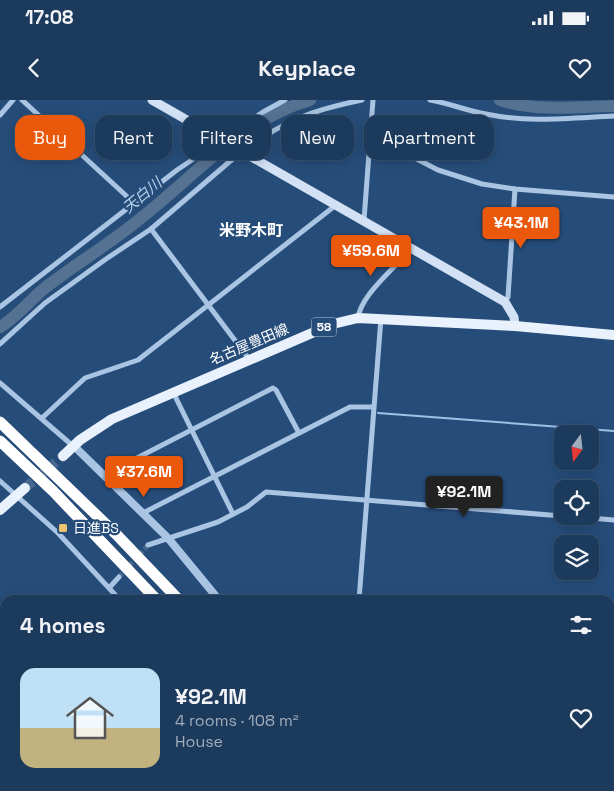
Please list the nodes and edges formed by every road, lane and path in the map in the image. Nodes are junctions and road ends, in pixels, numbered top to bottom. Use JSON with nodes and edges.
{"nodes":[{"id":1,"x":13,"y":100,"type":"edge"},
{"id":2,"x":22,"y":100,"type":"edge"},
{"id":3,"x":152,"y":100,"type":"edge"},
{"id":4,"x":285,"y":100,"type":"edge"},
{"id":5,"x":362,"y":100,"type":"edge"},
{"id":6,"x":373,"y":100,"type":"edge"},
{"id":7,"x":430,"y":100,"type":"edge"},
{"id":8,"x":0,"y":115,"type":"edge"},
{"id":9,"x":259,"y":115,"type":"edge"},
{"id":10,"x":372,"y":115,"type":"edge"},
{"id":11,"x":614,"y":116,"type":"edge"},
{"id":12,"x":182,"y":117,"type":"edge"},
{"id":13,"x":271,"y":133,"type":"edge"},
{"id":14,"x":195,"y":160,"type":"edge"},
{"id":15,"x":232,"y":160,"type":"edge"},
{"id":16,"x":259,"y":160,"type":"edge"},
{"id":17,"x":369,"y":160,"type":"edge"},
{"id":18,"x":419,"y":160,"type":"edge"},
{"id":19,"x":515,"y":189,"type":"junction"},
{"id":20,"x":614,"y":197,"type":"edge"},
{"id":21,"x":133,"y":202,"type":"junction"},
{"id":22,"x":336,"y":204,"type":"junction"},
{"id":23,"x":364,"y":220,"type":"junction"},
{"id":24,"x":151,"y":229,"type":"junction"},
{"id":25,"x":410,"y":249,"type":"junction"},
{"id":26,"x":505,"y":302,"type":"junction"},
{"id":27,"x":210,"y":305,"type":"junction"},
{"id":28,"x":0,"y":307,"type":"edge"},
{"id":29,"x":358,"y":318,"type":"junction"},
{"id":30,"x":381,"y":318,"type":"junction"},
{"id":31,"x":515,"y":326,"type":"junction"},
{"id":32,"x":614,"y":335,"type":"edge"},
{"id":33,"x":0,"y":344,"type":"edge"},
{"id":34,"x":249,"y":359,"type":"junction"},
{"id":35,"x":0,"y":382,"type":"edge"},
{"id":36,"x":173,"y":392,"type":"junction"},
{"id":37,"x":373,"y":407,"type":"junction"},
{"id":38,"x":42,"y":418,"type":"junction"},
{"id":39,"x":0,"y":422,"type":"edge"},
{"id":40,"x":190,"y":429,"type":"junction"},
{"id":41,"x":299,"y":433,"type":"junction"},
{"id":42,"x":0,"y":441,"type":"edge"},
{"id":43,"x":74,"y":446,"type":"junction"},
{"id":44,"x":63,"y":456,"type":"tunnel mouth"},
{"id":45,"x":104,"y":474,"type":"junction"},
{"id":46,"x":214,"y":476,"type":"junction"},
{"id":47,"x":0,"y":480,"type":"edge"},
{"id":48,"x":25,"y":488,"type":"tunnel mouth"},
{"id":49,"x":16,"y":496,"type":"junction"},
{"id":50,"x":367,"y":501,"type":"junction"},
{"id":51,"x":0,"y":510,"type":"edge"},
{"id":52,"x":143,"y":513,"type":"junction"},
{"id":53,"x":233,"y":514,"type":"junction"},
{"id":54,"x":554,"y":515,"type":"edge"},
{"id":55,"x":599,"y":519,"type":"edge"},
{"id":56,"x":614,"y":520,"type":"edge"},
{"id":57,"x":168,"y":538,"type":"junction"},
{"id":58,"x":148,"y":545,"type":"tunnel mouth"},
{"id":59,"x":119,"y":577,"type":"tunnel mouth"},
{"id":60,"x":109,"y":588,"type":"junction"},
{"id":61,"x":115,"y":595,"type":"edge"},
{"id":62,"x":153,"y":595,"type":"edge"},
{"id":63,"x":174,"y":595,"type":"edge"},
{"id":64,"x":215,"y":595,"type":"edge"},
{"id":65,"x":360,"y":595,"type":"edge"}],
"edges":[{"from":1,"to":8,"type":"street"},
{"from":2,"to":21,"type":"street"},
{"from":3,"to":12,"type":"main road"},
{"from":4,"to":9,"type":"street"},
{"from":5,"to":13,"type":"street"},
{"from":6,"to":10,"type":"street"},
{"from":7,"to":11,"type":"street"},
{"from":14,"to":21,"type":"street"},
{"from":15,"to":24,"type":"street"},
{"from":16,"to":22,"type":"main road"},
{"from":17,"to":23,"type":"street"},
{"from":18,"to":19,"type":"street"},
{"from":19,"to":20,"type":"street"},
{"from":19,"to":26,"type":"street"},
{"from":21,"to":28,"type":"street"},
{"from":22,"to":23,"type":"main road"},
{"from":22,"to":27,"type":"street"},
{"from":23,"to":25,"type":"main road"},
{"from":24,"to":27,"type":"street"},
{"from":24,"to":33,"type":"street"},
{"from":25,"to":26,"type":"main road"},
{"from":25,"to":29,"type":"street"},
{"from":26,"to":31,"type":"main road"},
{"from":27,"to":34,"type":"street"},
{"from":27,"to":38,"type":"street"},
{"from":29,"to":30,"type":"main road","name":"名古屋豊田線","number":"58"},
{"from":29,"to":34,"type":"main road","name":"名古屋豊田線","number":"58"},
{"from":30,"to":31,"type":"main road","name":"名古屋豊田線","number":"58"},
{"from":30,"to":37,"type":"street"},
{"from":31,"to":32,"type":"main road","name":"名古屋豊田線","number":"58"},
{"from":34,"to":36,"type":"main road","name":"名古屋豊田線","number":"58"},
{"from":35,"to":38,"type":"street"},
{"from":36,"to":40,"type":"street"},
{"from":36,"to":43,"type":"main road","name":"名古屋豊田線","number":"58"},
{"from":37,"to":41,"type":"street"},
{"from":37,"to":50,"type":"street"},
{"from":38,"to":43,"type":"street"},
{"from":39,"to":63,"type":"highway"},
{"from":40,"to":41,"type":"street"},
{"from":40,"to":45,"type":"street"},
{"from":40,"to":46,"type":"street"},
{"from":41,"to":46,"type":"street"},
{"from":42,"to":62,"type":"highway"},
{"from":43,"to":44,"type":"main road","name":"名古屋豊田線","number":"58"},
{"from":43,"to":45,"type":"street"},
{"from":45,"to":52,"type":"street"},
{"from":46,"to":52,"type":"street"},
{"from":46,"to":53,"type":"street"},
{"from":47,"to":49,"type":"street"},
{"from":48,"to":49,"type":"main road"},
{"from":49,"to":51,"type":"main road"},
{"from":49,"to":60,"type":"street"},
{"from":50,"to":53,"type":"street"},
{"from":50,"to":54,"type":"street"},
{"from":50,"to":65,"type":"street"},
{"from":52,"to":57,"type":"street"},
{"from":53,"to":57,"type":"street"},
{"from":55,"to":56,"type":"street"},
{"from":57,"to":58,"type":"street"},
{"from":57,"to":64,"type":"street"},
{"from":59,"to":60,"type":"street"},
{"from":60,"to":61,"type":"street"}]}
